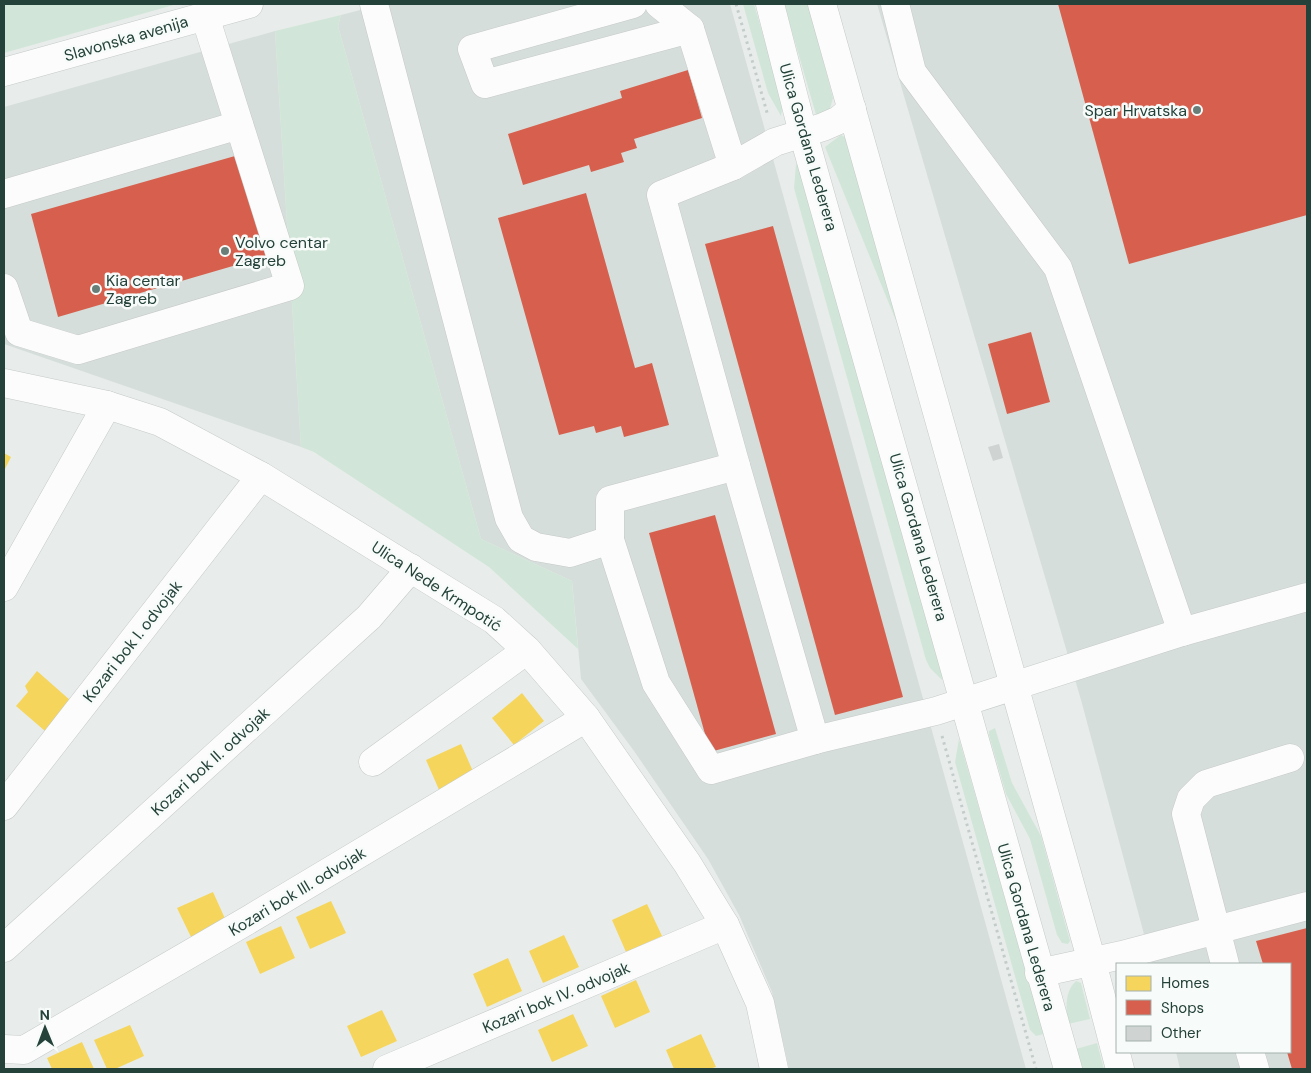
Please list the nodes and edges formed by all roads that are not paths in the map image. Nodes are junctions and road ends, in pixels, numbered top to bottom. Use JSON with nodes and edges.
{"nodes":[{"id":1,"x":249,"y":4,"type":"edge"},
{"id":2,"x":374,"y":4,"type":"edge"},
{"id":3,"x":633,"y":4,"type":"edge"},
{"id":4,"x":659,"y":4,"type":"edge"},
{"id":5,"x":770,"y":4,"type":"edge"},
{"id":6,"x":822,"y":4,"type":"edge"},
{"id":7,"x":895,"y":4,"type":"edge"},
{"id":8,"x":205,"y":16,"type":"junction"},
{"id":9,"x":690,"y":29,"type":"junction"},
{"id":10,"x":4,"y":72,"type":"edge"},
{"id":11,"x":852,"y":109,"type":"junction"},
{"id":12,"x":239,"y":125,"type":"junction"},
{"id":13,"x":804,"y":133,"type":"junction"},
{"id":14,"x":733,"y":166,"type":"junction"},
{"id":15,"x":4,"y":194,"type":"edge"},
{"id":16,"x":4,"y":288,"type":"edge"},
{"id":17,"x":4,"y":382,"type":"edge"},
{"id":18,"x":107,"y":405,"type":"junction"},
{"id":19,"x":736,"y":466,"type":"junction"},
{"id":20,"x":261,"y":476,"type":"junction"},
{"id":21,"x":610,"y":540,"type":"junction"},
{"id":22,"x":411,"y":568,"type":"junction"},
{"id":23,"x":4,"y":587,"type":"edge"},
{"id":24,"x":1307,"y":597,"type":"edge"},
{"id":25,"x":1182,"y":632,"type":"junction"},
{"id":26,"x":527,"y":650,"type":"junction"},
{"id":27,"x":1012,"y":686,"type":"junction"},
{"id":28,"x":965,"y":702,"type":"junction"},
{"id":29,"x":586,"y":718,"type":"junction"},
{"id":30,"x":815,"y":740,"type":"junction"},
{"id":31,"x":1290,"y":758,"type":"dead end"},
{"id":32,"x":373,"y":762,"type":"dead end"},
{"id":33,"x":4,"y":806,"type":"edge"},
{"id":34,"x":1307,"y":906,"type":"edge"},
{"id":35,"x":725,"y":925,"type":"junction"},
{"id":36,"x":1215,"y":929,"type":"junction"},
{"id":37,"x":4,"y":948,"type":"edge"},
{"id":38,"x":1092,"y":962,"type":"junction"},
{"id":39,"x":1225,"y":963,"type":"edge"},
{"id":40,"x":1039,"y":973,"type":"junction"},
{"id":41,"x":4,"y":1049,"type":"edge"},
{"id":42,"x":1250,"y":1053,"type":"edge"},
{"id":43,"x":766,"y":1066,"type":"edge"},
{"id":44,"x":386,"y":1069,"type":"edge"},
{"id":45,"x":1068,"y":1069,"type":"edge"},
{"id":46,"x":1120,"y":1069,"type":"edge"},
{"id":47,"x":1255,"y":1069,"type":"edge"}],
"edges":[{"from":1,"to":8,"type":"street","name":"Slavonska avenija"},
{"from":2,"to":21,"type":"street"},
{"from":3,"to":9,"type":"street"},
{"from":4,"to":9,"type":"street"},
{"from":5,"to":13,"type":"street","name":"Ulica Gordana Lederera"},
{"from":6,"to":11,"type":"street"},
{"from":7,"to":25,"type":"street"},
{"from":8,"to":10,"type":"street","name":"Slavonska avenija"},
{"from":8,"to":12,"type":"street"},
{"from":9,"to":14,"type":"street"},
{"from":11,"to":13,"type":"street"},
{"from":11,"to":27,"type":"street"},
{"from":12,"to":15,"type":"street"},
{"from":12,"to":16,"type":"street"},
{"from":13,"to":14,"type":"street"},
{"from":13,"to":28,"type":"street","name":"Ulica Gordana Lederera"},
{"from":14,"to":19,"type":"street"},
{"from":17,"to":18,"type":"street","name":"Ulica Nede Krmpotić"},
{"from":18,"to":20,"type":"street","name":"Ulica Nede Krmpotić"},
{"from":18,"to":23,"type":"street"},
{"from":19,"to":21,"type":"street"},
{"from":19,"to":30,"type":"street"},
{"from":20,"to":22,"type":"street","name":"Ulica Nede Krmpotić"},
{"from":20,"to":33,"type":"street","name":"Kozari bok I. odvojak"},
{"from":21,"to":30,"type":"street"},
{"from":22,"to":26,"type":"street","name":"Ulica Nede Krmpotić"},
{"from":22,"to":37,"type":"street","name":"Kozari bok II. odvojak"},
{"from":24,"to":25,"type":"street"},
{"from":25,"to":27,"type":"street"},
{"from":26,"to":29,"type":"street","name":"Ulica Nede Krmpotić"},
{"from":26,"to":32,"type":"street"},
{"from":27,"to":28,"type":"street"},
{"from":27,"to":38,"type":"street"},
{"from":28,"to":30,"type":"street"},
{"from":28,"to":40,"type":"street","name":"Ulica Gordana Lederera"},
{"from":29,"to":35,"type":"street","name":"Ulica Nede Krmpotić"},
{"from":29,"to":41,"type":"street","name":"Kozari bok III. odvojak"},
{"from":31,"to":36,"type":"street"},
{"from":34,"to":36,"type":"street"},
{"from":35,"to":43,"type":"street","name":"Ulica Nede Krmpotić"},
{"from":35,"to":44,"type":"street","name":"Kozari bok IV. odvojak"},
{"from":36,"to":38,"type":"street"},
{"from":36,"to":39,"type":"street"},
{"from":38,"to":40,"type":"street"},
{"from":38,"to":46,"type":"street"},
{"from":40,"to":45,"type":"street","name":"Ulica Gordana Lederera"},
{"from":42,"to":47,"type":"street"}]}
